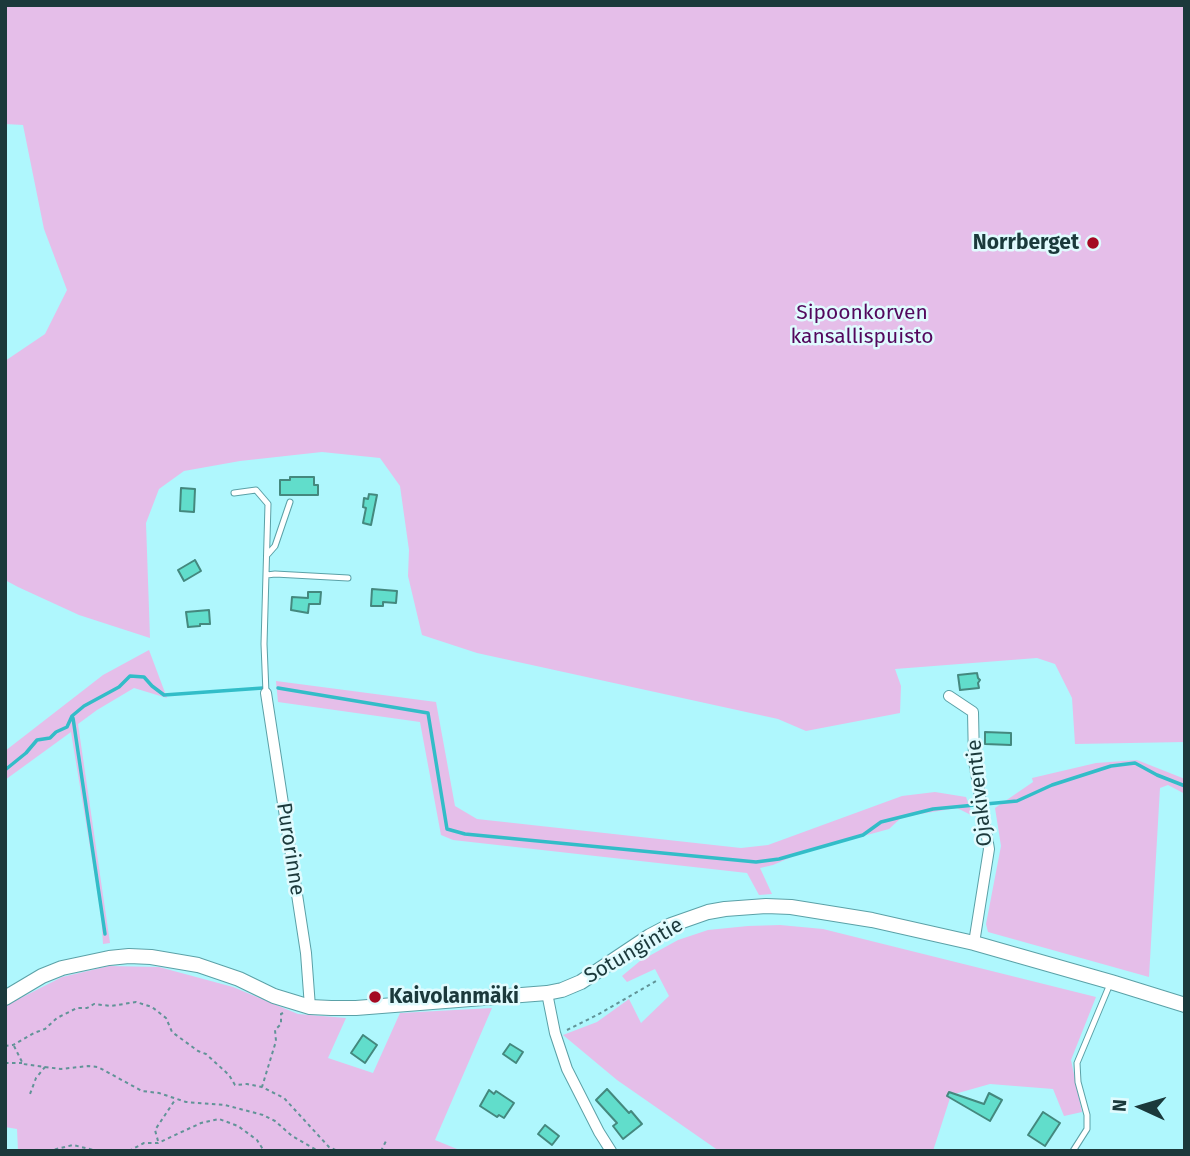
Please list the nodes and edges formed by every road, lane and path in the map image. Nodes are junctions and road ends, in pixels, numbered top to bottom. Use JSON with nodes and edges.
{"nodes":[{"id":1,"x":234,"y":493,"type":"dead end"},
{"id":2,"x":290,"y":502,"type":"dead end"},
{"id":3,"x":267,"y":555,"type":"junction"},
{"id":4,"x":267,"y":575,"type":"junction"},
{"id":5,"x":348,"y":578,"type":"dead end"},
{"id":6,"x":266,"y":693,"type":"joint"},
{"id":7,"x":949,"y":696,"type":"dead end"},
{"id":8,"x":974,"y":943,"type":"junction"},
{"id":9,"x":656,"y":981,"type":"dead end"},
{"id":10,"x":1111,"y":982,"type":"junction"},
{"id":11,"x":547,"y":993,"type":"junction"},
{"id":12,"x":5,"y":998,"type":"edge"},
{"id":13,"x":1185,"y":1005,"type":"edge"},
{"id":14,"x":310,"y":1007,"type":"junction"},
{"id":15,"x":555,"y":1033,"type":"junction"},
{"id":16,"x":13,"y":1045,"type":"junction"},
{"id":17,"x":5,"y":1046,"type":"edge"},
{"id":18,"x":5,"y":1063,"type":"edge"},
{"id":19,"x":23,"y":1063,"type":"junction"},
{"id":20,"x":45,"y":1067,"type":"junction"},
{"id":21,"x":262,"y":1087,"type":"junction"},
{"id":22,"x":30,"y":1094,"type":"dead end"},
{"id":23,"x":175,"y":1099,"type":"junction"},
{"id":24,"x":387,"y":1139,"type":"dead end"},
{"id":25,"x":158,"y":1143,"type":"junction"},
{"id":26,"x":48,"y":1151,"type":"edge"},
{"id":27,"x":98,"y":1151,"type":"edge"},
{"id":28,"x":130,"y":1151,"type":"edge"},
{"id":29,"x":264,"y":1151,"type":"edge"},
{"id":30,"x":318,"y":1151,"type":"edge"},
{"id":31,"x":338,"y":1151,"type":"edge"},
{"id":32,"x":381,"y":1151,"type":"edge"},
{"id":33,"x":611,"y":1151,"type":"edge"},
{"id":34,"x":1073,"y":1151,"type":"edge"}],
"edges":[{"from":1,"to":3,"type":"lane"},
{"from":2,"to":3,"type":"lane"},
{"from":3,"to":4,"type":"lane"},
{"from":4,"to":5,"type":"lane"},
{"from":4,"to":6,"type":"lane"},
{"from":6,"to":14,"type":"street","name":"Purorinne"},
{"from":7,"to":8,"type":"street","name":"Ojakiventie"},
{"from":8,"to":10,"type":"street","name":"Sotungintie"},
{"from":8,"to":11,"type":"street","name":"Sotungintie"},
{"from":9,"to":15,"type":"path"},
{"from":10,"to":13,"type":"street","name":"Sotungintie"},
{"from":10,"to":34,"type":"lane"},
{"from":11,"to":14,"type":"street","name":"Sotungintie"},
{"from":11,"to":15,"type":"street"},
{"from":12,"to":14,"type":"street","name":"Sotungintie"},
{"from":14,"to":21,"type":"path"},
{"from":15,"to":33,"type":"street"},
{"from":16,"to":17,"type":"path"},
{"from":16,"to":19,"type":"path"},
{"from":16,"to":21,"type":"path"},
{"from":18,"to":19,"type":"path"},
{"from":19,"to":20,"type":"path"},
{"from":20,"to":22,"type":"path"},
{"from":20,"to":23,"type":"path"},
{"from":21,"to":31,"type":"path"},
{"from":23,"to":25,"type":"path"},
{"from":23,"to":30,"type":"path"},
{"from":24,"to":32,"type":"path"},
{"from":25,"to":28,"type":"path"},
{"from":25,"to":29,"type":"path"},
{"from":26,"to":27,"type":"path"}]}
